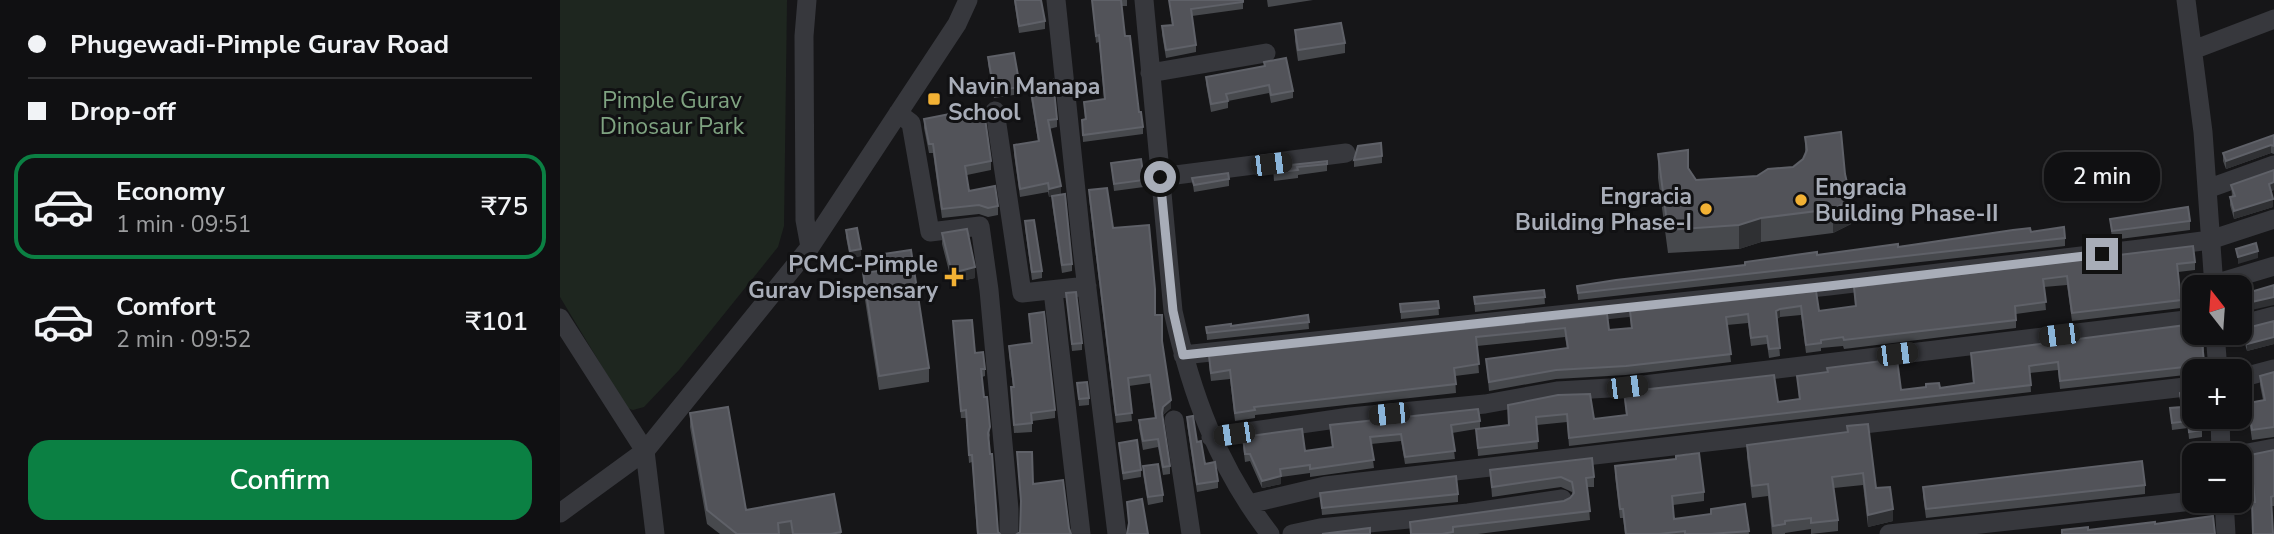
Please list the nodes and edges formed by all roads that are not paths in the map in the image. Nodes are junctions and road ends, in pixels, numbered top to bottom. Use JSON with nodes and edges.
{"nodes":[{"id":1,"x":807,"y":0,"type":"edge"},
{"id":2,"x":968,"y":0,"type":"edge"},
{"id":3,"x":1056,"y":0,"type":"edge"},
{"id":4,"x":1144,"y":0,"type":"edge"},
{"id":5,"x":2186,"y":0,"type":"edge"},
{"id":6,"x":2274,"y":19,"type":"edge"},
{"id":7,"x":2193,"y":50,"type":"junction"},
{"id":8,"x":1266,"y":53,"type":"dead end"},
{"id":9,"x":1150,"y":73,"type":"junction"},
{"id":10,"x":995,"y":111,"type":"dead end"},
{"id":11,"x":898,"y":113,"type":"junction"},
{"id":12,"x":1346,"y":153,"type":"dead end"},
{"id":13,"x":2274,"y":165,"type":"edge"},
{"id":14,"x":1160,"y":177,"type":"junction"},
{"id":15,"x":2207,"y":188,"type":"junction"},
{"id":16,"x":2274,"y":219,"type":"edge"},
{"id":17,"x":2210,"y":240,"type":"junction"},
{"id":18,"x":810,"y":247,"type":"junction"},
{"id":19,"x":2274,"y":266,"type":"edge"},
{"id":20,"x":2213,"y":275,"type":"edge"},
{"id":21,"x":2247,"y":275,"type":"edge"},
{"id":22,"x":1087,"y":286,"type":"junction"},
{"id":23,"x":1053,"y":291,"type":"junction"},
{"id":24,"x":2274,"y":316,"type":"edge"},
{"id":25,"x":560,"y":318,"type":"edge"},
{"id":26,"x":2182,"y":320,"type":"edge"},
{"id":27,"x":2252,"y":322,"type":"edge"},
{"id":28,"x":1183,"y":355,"type":"junction"},
{"id":29,"x":2274,"y":369,"type":"edge"},
{"id":30,"x":2252,"y":375,"type":"edge"},
{"id":31,"x":2182,"y":387,"type":"edge"},
{"id":32,"x":1174,"y":421,"type":"dead end"},
{"id":33,"x":1211,"y":437,"type":"junction"},
{"id":34,"x":2274,"y":448,"type":"edge"},
{"id":35,"x":645,"y":451,"type":"junction"},
{"id":36,"x":2252,"y":452,"type":"edge"},
{"id":37,"x":1562,"y":499,"type":"edge"},
{"id":38,"x":2182,"y":502,"type":"edge"},
{"id":39,"x":1249,"y":504,"type":"junction"},
{"id":40,"x":560,"y":513,"type":"edge"},
{"id":41,"x":2225,"y":513,"type":"edge"},
{"id":42,"x":656,"y":534,"type":"edge"},
{"id":43,"x":1009,"y":534,"type":"edge"},
{"id":44,"x":1081,"y":534,"type":"edge"},
{"id":45,"x":1117,"y":534,"type":"edge"},
{"id":46,"x":1191,"y":534,"type":"edge"},
{"id":47,"x":1270,"y":534,"type":"edge"},
{"id":48,"x":1292,"y":534,"type":"edge"},
{"id":49,"x":1889,"y":534,"type":"edge"},
{"id":50,"x":2226,"y":534,"type":"edge"}],
"edges":[{"from":1,"to":18,"type":"street"},
{"from":2,"to":11,"type":"street"},
{"from":3,"to":22,"type":"street"},
{"from":4,"to":9,"type":"street"},
{"from":5,"to":7,"type":"street"},
{"from":6,"to":7,"type":"street"},
{"from":7,"to":15,"type":"street"},
{"from":8,"to":9,"type":"street"},
{"from":9,"to":14,"type":"street"},
{"from":10,"to":23,"type":"street"},
{"from":11,"to":18,"type":"street"},
{"from":11,"to":43,"type":"street"},
{"from":12,"to":14,"type":"street"},
{"from":13,"to":15,"type":"street"},
{"from":14,"to":28,"type":"street"},
{"from":15,"to":17,"type":"street"},
{"from":16,"to":17,"type":"street"},
{"from":17,"to":20,"type":"street"},
{"from":17,"to":28,"type":"street"},
{"from":18,"to":35,"type":"street"},
{"from":19,"to":21,"type":"street"},
{"from":22,"to":23,"type":"street"},
{"from":22,"to":45,"type":"street"},
{"from":23,"to":44,"type":"street"},
{"from":24,"to":27,"type":"street"},
{"from":25,"to":35,"type":"street"},
{"from":26,"to":33,"type":"street"},
{"from":28,"to":33,"type":"street"},
{"from":29,"to":30,"type":"street"},
{"from":31,"to":39,"type":"street"},
{"from":32,"to":46,"type":"street"},
{"from":33,"to":39,"type":"street"},
{"from":34,"to":36,"type":"street"},
{"from":35,"to":40,"type":"street"},
{"from":35,"to":42,"type":"street"},
{"from":37,"to":48,"type":"street"},
{"from":38,"to":49,"type":"street"},
{"from":39,"to":47,"type":"street"},
{"from":41,"to":50,"type":"street"}]}
